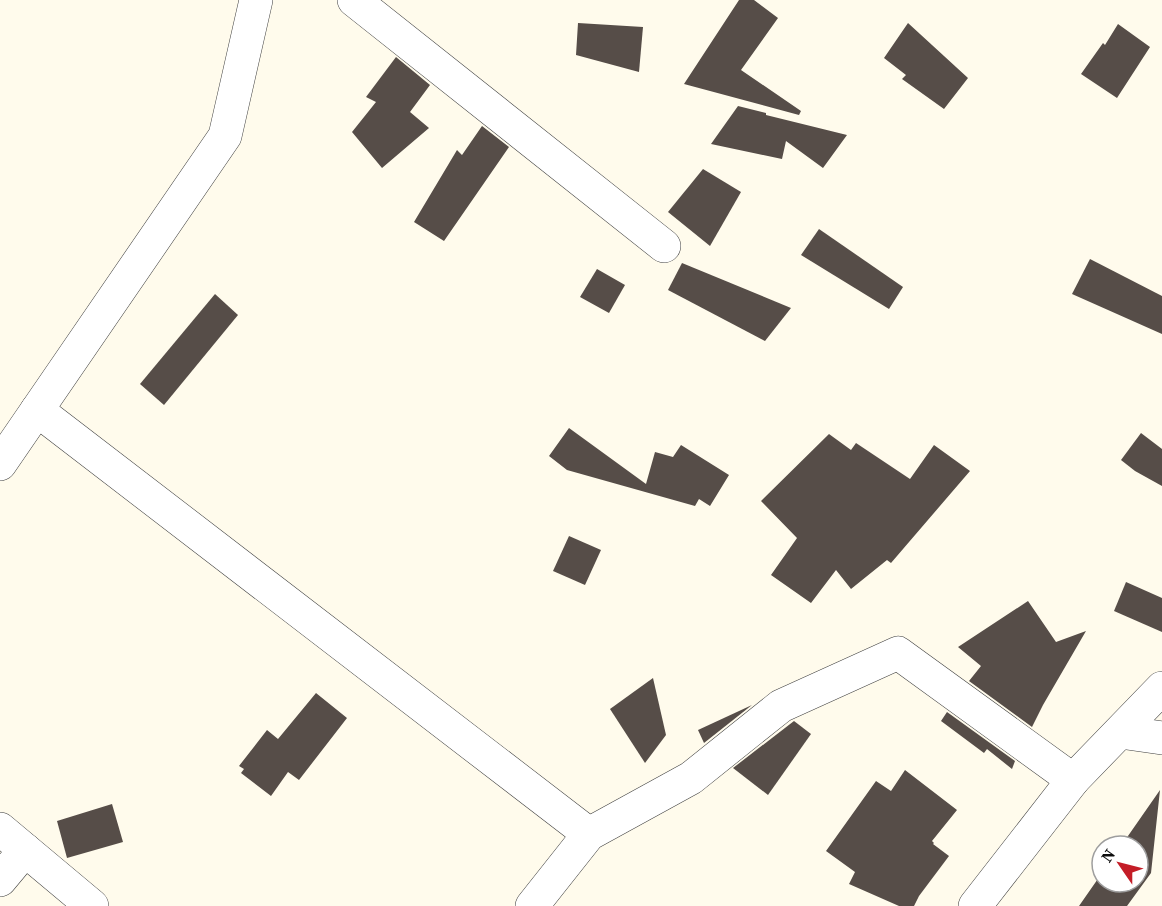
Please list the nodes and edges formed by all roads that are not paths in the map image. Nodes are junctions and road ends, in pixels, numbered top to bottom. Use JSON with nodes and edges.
{"nodes":[{"id":1,"x":256,"y":0,"type":"edge"},
{"id":2,"x":354,"y":0,"type":"edge"},
{"id":3,"x":664,"y":246,"type":"dead end"},
{"id":4,"x":37,"y":410,"type":"junction"},
{"id":5,"x":0,"y":464,"type":"edge"},
{"id":6,"x":1162,"y":688,"type":"edge"},
{"id":7,"x":1119,"y":732,"type":"junction"},
{"id":8,"x":1162,"y":738,"type":"edge"},
{"id":9,"x":1073,"y":780,"type":"junction"},
{"id":10,"x":0,"y":829,"type":"edge"},
{"id":11,"x":589,"y":834,"type":"junction"},
{"id":12,"x":25,"y":850,"type":"junction"},
{"id":13,"x":0,"y":880,"type":"edge"},
{"id":14,"x":92,"y":906,"type":"edge"},
{"id":15,"x":532,"y":906,"type":"edge"},
{"id":16,"x":975,"y":906,"type":"edge"}],
"edges":[{"from":1,"to":4,"type":"street"},
{"from":2,"to":3,"type":"street"},
{"from":4,"to":5,"type":"street"},
{"from":4,"to":11,"type":"street"},
{"from":6,"to":7,"type":"street"},
{"from":7,"to":8,"type":"street"},
{"from":7,"to":9,"type":"street"},
{"from":9,"to":11,"type":"street"},
{"from":9,"to":16,"type":"street"},
{"from":10,"to":12,"type":"street"},
{"from":11,"to":15,"type":"street"},
{"from":12,"to":13,"type":"street"},
{"from":12,"to":14,"type":"street"}]}
